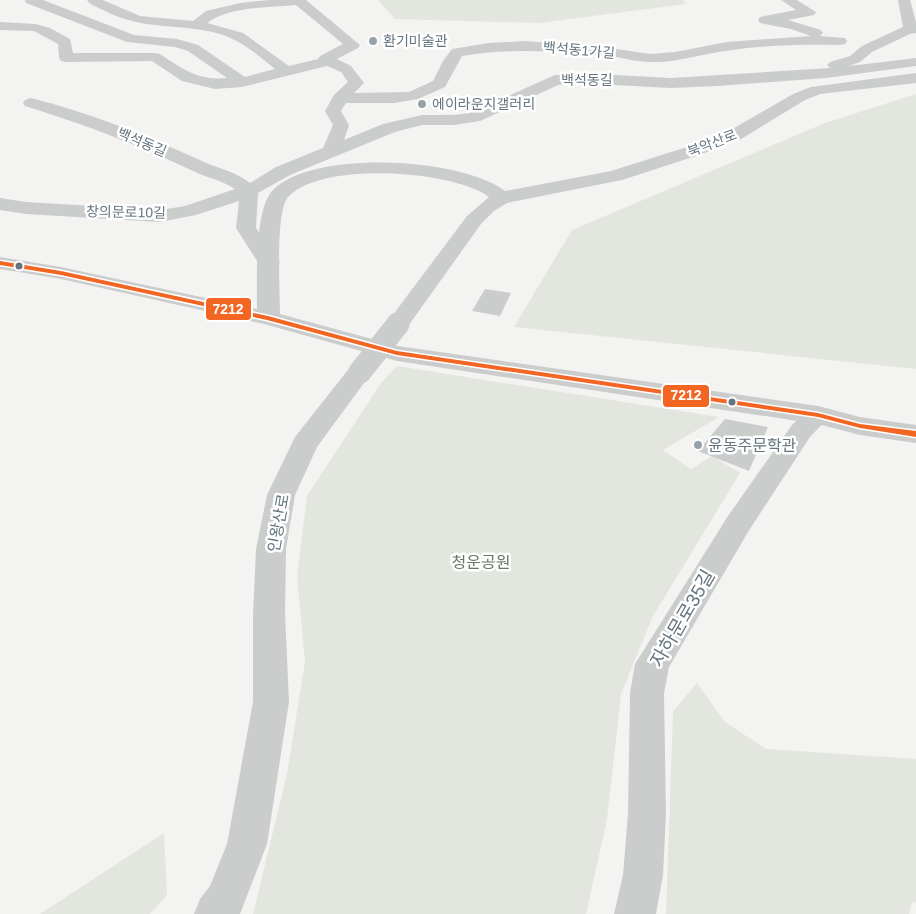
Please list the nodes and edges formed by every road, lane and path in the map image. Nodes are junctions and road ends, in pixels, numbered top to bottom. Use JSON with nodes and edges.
{"nodes":[{"id":1,"x":31,"y":0,"type":"edge"},
{"id":2,"x":93,"y":0,"type":"edge"},
{"id":3,"x":787,"y":0,"type":"edge"},
{"id":4,"x":904,"y":0,"type":"edge"},
{"id":5,"x":297,"y":1,"type":"edge"},
{"id":6,"x":0,"y":26,"type":"edge"},
{"id":7,"x":195,"y":26,"type":"junction"},
{"id":8,"x":913,"y":29,"type":"edge"},
{"id":9,"x":840,"y":41,"type":"junction"},
{"id":10,"x":327,"y":62,"type":"junction"},
{"id":11,"x":847,"y":62,"type":"junction"},
{"id":12,"x":916,"y":62,"type":"edge"},
{"id":13,"x":287,"y":71,"type":"junction"},
{"id":14,"x":795,"y":74,"type":"junction"},
{"id":15,"x":916,"y":78,"type":"edge"},
{"id":16,"x":242,"y":82,"type":"junction"},
{"id":17,"x":340,"y":98,"type":"junction"},
{"id":18,"x":31,"y":103,"type":"dead end"},
{"id":19,"x":331,"y":151,"type":"junction"},
{"id":20,"x":249,"y":191,"type":"junction"},
{"id":21,"x":501,"y":198,"type":"junction"},
{"id":22,"x":0,"y":204,"type":"edge"},
{"id":23,"x":269,"y":262,"type":"junction"},
{"id":24,"x":0,"y":263,"type":"edge"},
{"id":25,"x":268,"y":318,"type":"junction"},
{"id":26,"x":818,"y":415,"type":"junction"},
{"id":27,"x":916,"y":434,"type":"edge"},
{"id":28,"x":215,"y":914,"type":"edge"},
{"id":29,"x":635,"y":914,"type":"edge"}],
"edges":[{"from":1,"to":16,"type":"street"},
{"from":2,"to":7,"type":"street"},
{"from":3,"to":9,"type":"street"},
{"from":4,"to":8,"type":"street"},
{"from":5,"to":7,"type":"street"},
{"from":5,"to":10,"type":"street"},
{"from":6,"to":16,"type":"street"},
{"from":7,"to":13,"type":"street"},
{"from":8,"to":11,"type":"street"},
{"from":9,"to":11,"type":"street"},
{"from":9,"to":17,"type":"street","name":"백석동1가길"},
{"from":10,"to":13,"type":"street"},
{"from":10,"to":17,"type":"street"},
{"from":11,"to":14,"type":"street"},
{"from":12,"to":14,"type":"street","name":"백석동길"},
{"from":13,"to":16,"type":"street"},
{"from":14,"to":19,"type":"street","name":"백석동길"},
{"from":15,"to":21,"type":"street","name":"북악산로"},
{"from":17,"to":19,"type":"street"},
{"from":18,"to":20,"type":"street","name":"백석동길"},
{"from":19,"to":20,"type":"street","name":"백석동길"},
{"from":20,"to":22,"type":"street","name":"창의문로10길"},
{"from":20,"to":23,"type":"street"},
{"from":21,"to":23,"type":"street"},
{"from":21,"to":28,"type":"street","name":"인왕산로","bridge":true},
{"from":23,"to":25,"type":"street"},
{"from":24,"to":25,"type":"street"},
{"from":25,"to":26,"type":"street"},
{"from":26,"to":27,"type":"street"},
{"from":26,"to":29,"type":"street","name":"자하문로35길"}]}
